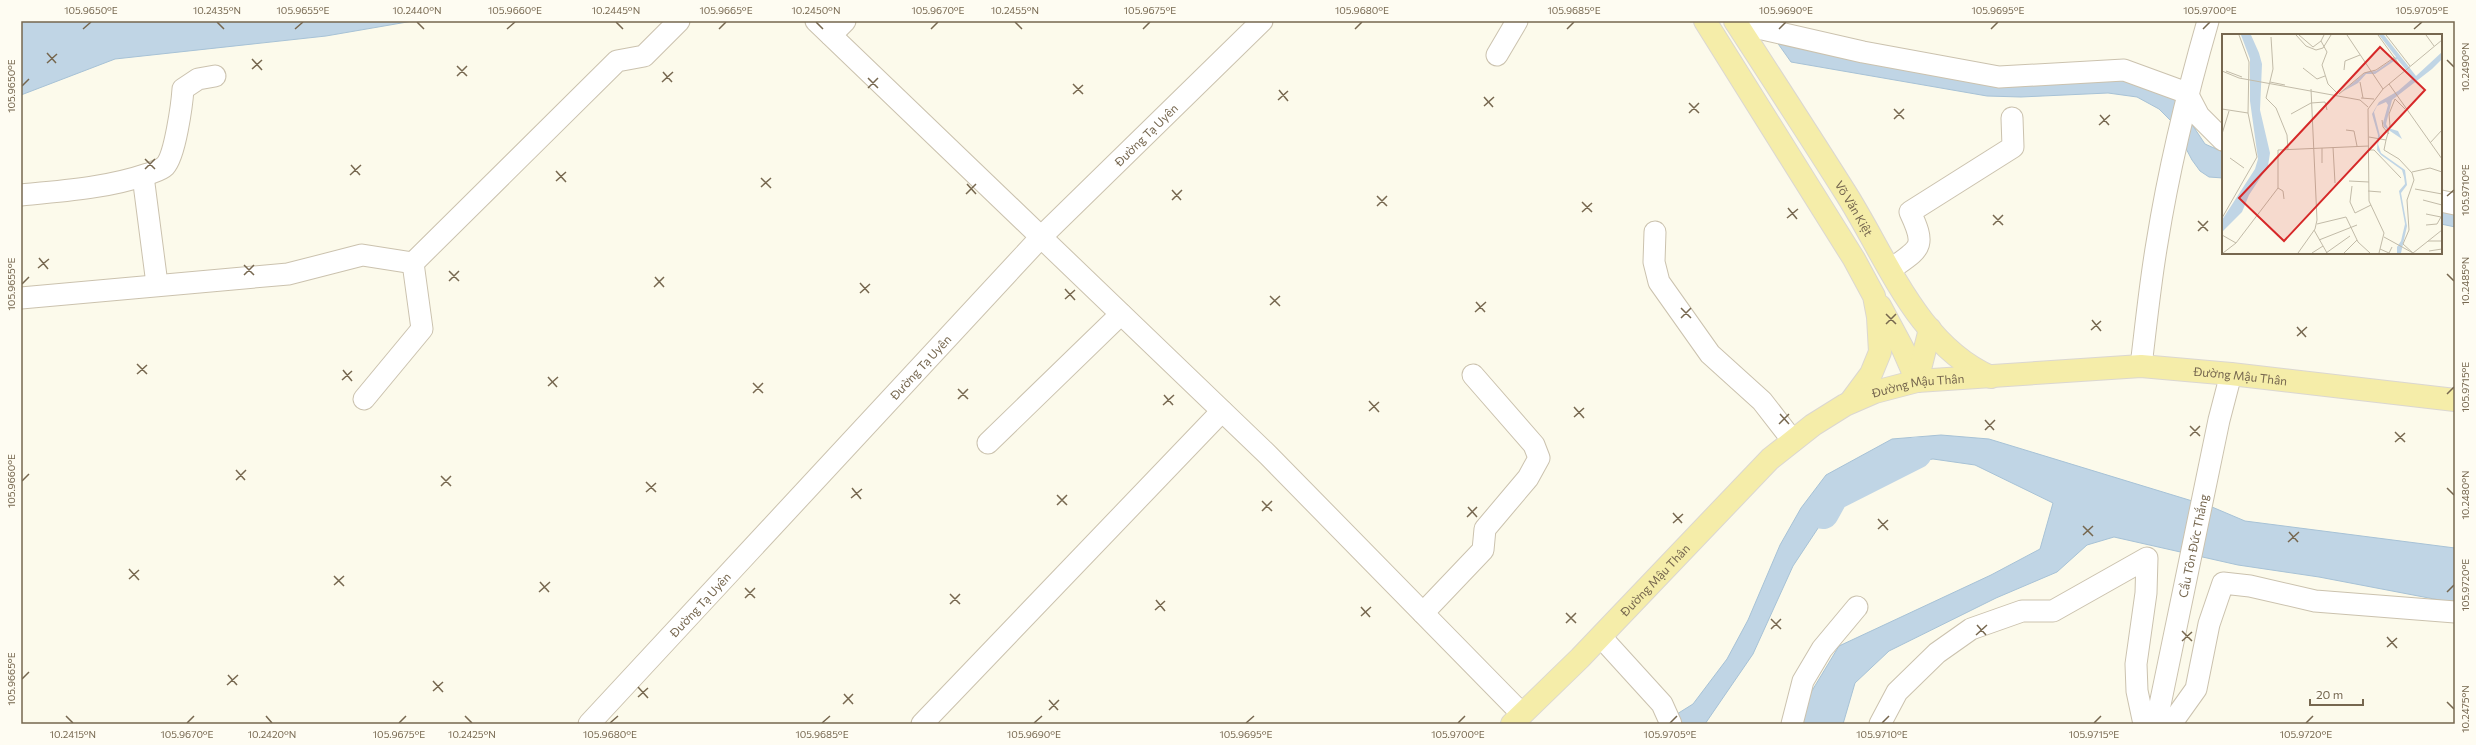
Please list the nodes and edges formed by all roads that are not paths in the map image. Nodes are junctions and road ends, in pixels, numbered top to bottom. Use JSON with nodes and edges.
{"nodes":[{"id":1,"x":679,"y":21,"type":"edge"},
{"id":2,"x":1262,"y":21,"type":"edge"},
{"id":3,"x":1517,"y":21,"type":"edge"},
{"id":4,"x":1705,"y":21,"type":"edge"},
{"id":5,"x":2208,"y":21,"type":"edge"},
{"id":6,"x":1735,"y":22,"type":"edge"},
{"id":7,"x":831,"y":26,"type":"edge"},
{"id":8,"x":1497,"y":55,"type":"dead end"},
{"id":9,"x":214,"y":76,"type":"dead end"},
{"id":10,"x":2186,"y":98,"type":"junction"},
{"id":11,"x":2012,"y":118,"type":"dead end"},
{"id":12,"x":2222,"y":139,"type":"edge"},
{"id":13,"x":143,"y":176,"type":"junction"},
{"id":14,"x":21,"y":195,"type":"edge"},
{"id":15,"x":2442,"y":201,"type":"edge"},
{"id":16,"x":2455,"y":204,"type":"edge"},
{"id":17,"x":1655,"y":232,"type":"dead end"},
{"id":18,"x":1041,"y":237,"type":"junction"},
{"id":19,"x":413,"y":263,"type":"junction"},
{"id":20,"x":1895,"y":275,"type":"junction"},
{"id":21,"x":157,"y":284,"type":"junction"},
{"id":22,"x":1874,"y":296,"type":"junction"},
{"id":23,"x":21,"y":298,"type":"edge"},
{"id":24,"x":1121,"y":314,"type":"junction"},
{"id":25,"x":1930,"y":329,"type":"junction"},
{"id":26,"x":2141,"y":366,"type":"junction"},
{"id":27,"x":2231,"y":374,"type":"junction"},
{"id":28,"x":1473,"y":375,"type":"dead end"},
{"id":29,"x":1992,"y":377,"type":"junction"},
{"id":30,"x":1917,"y":381,"type":"junction"},
{"id":31,"x":364,"y":399,"type":"dead end"},
{"id":32,"x":2455,"y":400,"type":"edge"},
{"id":33,"x":1850,"y":403,"type":"junction"},
{"id":34,"x":1222,"y":411,"type":"junction"},
{"id":35,"x":1793,"y":441,"type":"junction"},
{"id":36,"x":988,"y":443,"type":"dead end"},
{"id":37,"x":1858,"y":607,"type":"dead end"},
{"id":38,"x":2455,"y":612,"type":"edge"},
{"id":39,"x":1422,"y":613,"type":"junction"},
{"id":40,"x":1601,"y":637,"type":"junction"},
{"id":41,"x":1517,"y":719,"type":"edge"},
{"id":42,"x":589,"y":724,"type":"edge"},
{"id":43,"x":922,"y":724,"type":"edge"},
{"id":44,"x":1671,"y":724,"type":"edge"},
{"id":45,"x":1792,"y":724,"type":"edge"},
{"id":46,"x":1880,"y":724,"type":"edge"},
{"id":47,"x":2144,"y":724,"type":"edge"},
{"id":48,"x":2156,"y":724,"type":"edge"},
{"id":49,"x":2171,"y":724,"type":"edge"}],
"edges":[{"from":1,"to":19,"type":"street"},
{"from":2,"to":18,"type":"street","name":"Đường Tạ Uyên"},
{"from":3,"to":8,"type":"street"},
{"from":4,"to":22,"type":"main road"},
{"from":5,"to":10,"type":"street"},
{"from":6,"to":10,"type":"street"},
{"from":6,"to":20,"type":"main road","name":"Võ Văn Kiệt"},
{"from":7,"to":18,"type":"street"},
{"from":9,"to":13,"type":"street"},
{"from":10,"to":12,"type":"street"},
{"from":10,"to":26,"type":"street"},
{"from":11,"to":20,"type":"street"},
{"from":13,"to":14,"type":"street"},
{"from":13,"to":21,"type":"street"},
{"from":15,"to":16,"type":"street"},
{"from":17,"to":35,"type":"street"},
{"from":18,"to":24,"type":"street"},
{"from":18,"to":42,"type":"street","name":"Đường Tạ Uyên"},
{"from":19,"to":21,"type":"street"},
{"from":19,"to":31,"type":"street"},
{"from":20,"to":22,"type":"main road"},
{"from":20,"to":25,"type":"main road","name":"Võ Văn Kiệt"},
{"from":21,"to":23,"type":"street"},
{"from":22,"to":30,"type":"main road"},
{"from":22,"to":33,"type":"main road"},
{"from":24,"to":34,"type":"street"},
{"from":24,"to":36,"type":"street"},
{"from":25,"to":29,"type":"main road","name":"Võ Văn Kiệt"},
{"from":25,"to":30,"type":"main road"},
{"from":26,"to":27,"type":"main road","name":"Đường Mậu Thân"},
{"from":26,"to":29,"type":"main road","name":"Đường Mậu Thân"},
{"from":27,"to":32,"type":"main road","name":"Đường Mậu Thân"},
{"from":27,"to":48,"type":"street","name":"Cầu Tôn Đức Thắng"},
{"from":28,"to":39,"type":"street"},
{"from":29,"to":30,"type":"main road","name":"Đường Mậu Thân"},
{"from":30,"to":33,"type":"main road","name":"Đường Mậu Thân"},
{"from":33,"to":35,"type":"main road","name":"Đường Mậu Thân"},
{"from":34,"to":39,"type":"street"},
{"from":34,"to":43,"type":"street"},
{"from":35,"to":40,"type":"main road","name":"Đường Mậu Thân"},
{"from":37,"to":45,"type":"street"},
{"from":38,"to":49,"type":"street"},
{"from":39,"to":41,"type":"street"},
{"from":40,"to":41,"type":"main road","name":"Đường Mậu Thân"},
{"from":40,"to":44,"type":"street"},
{"from":46,"to":47,"type":"street"}]}
